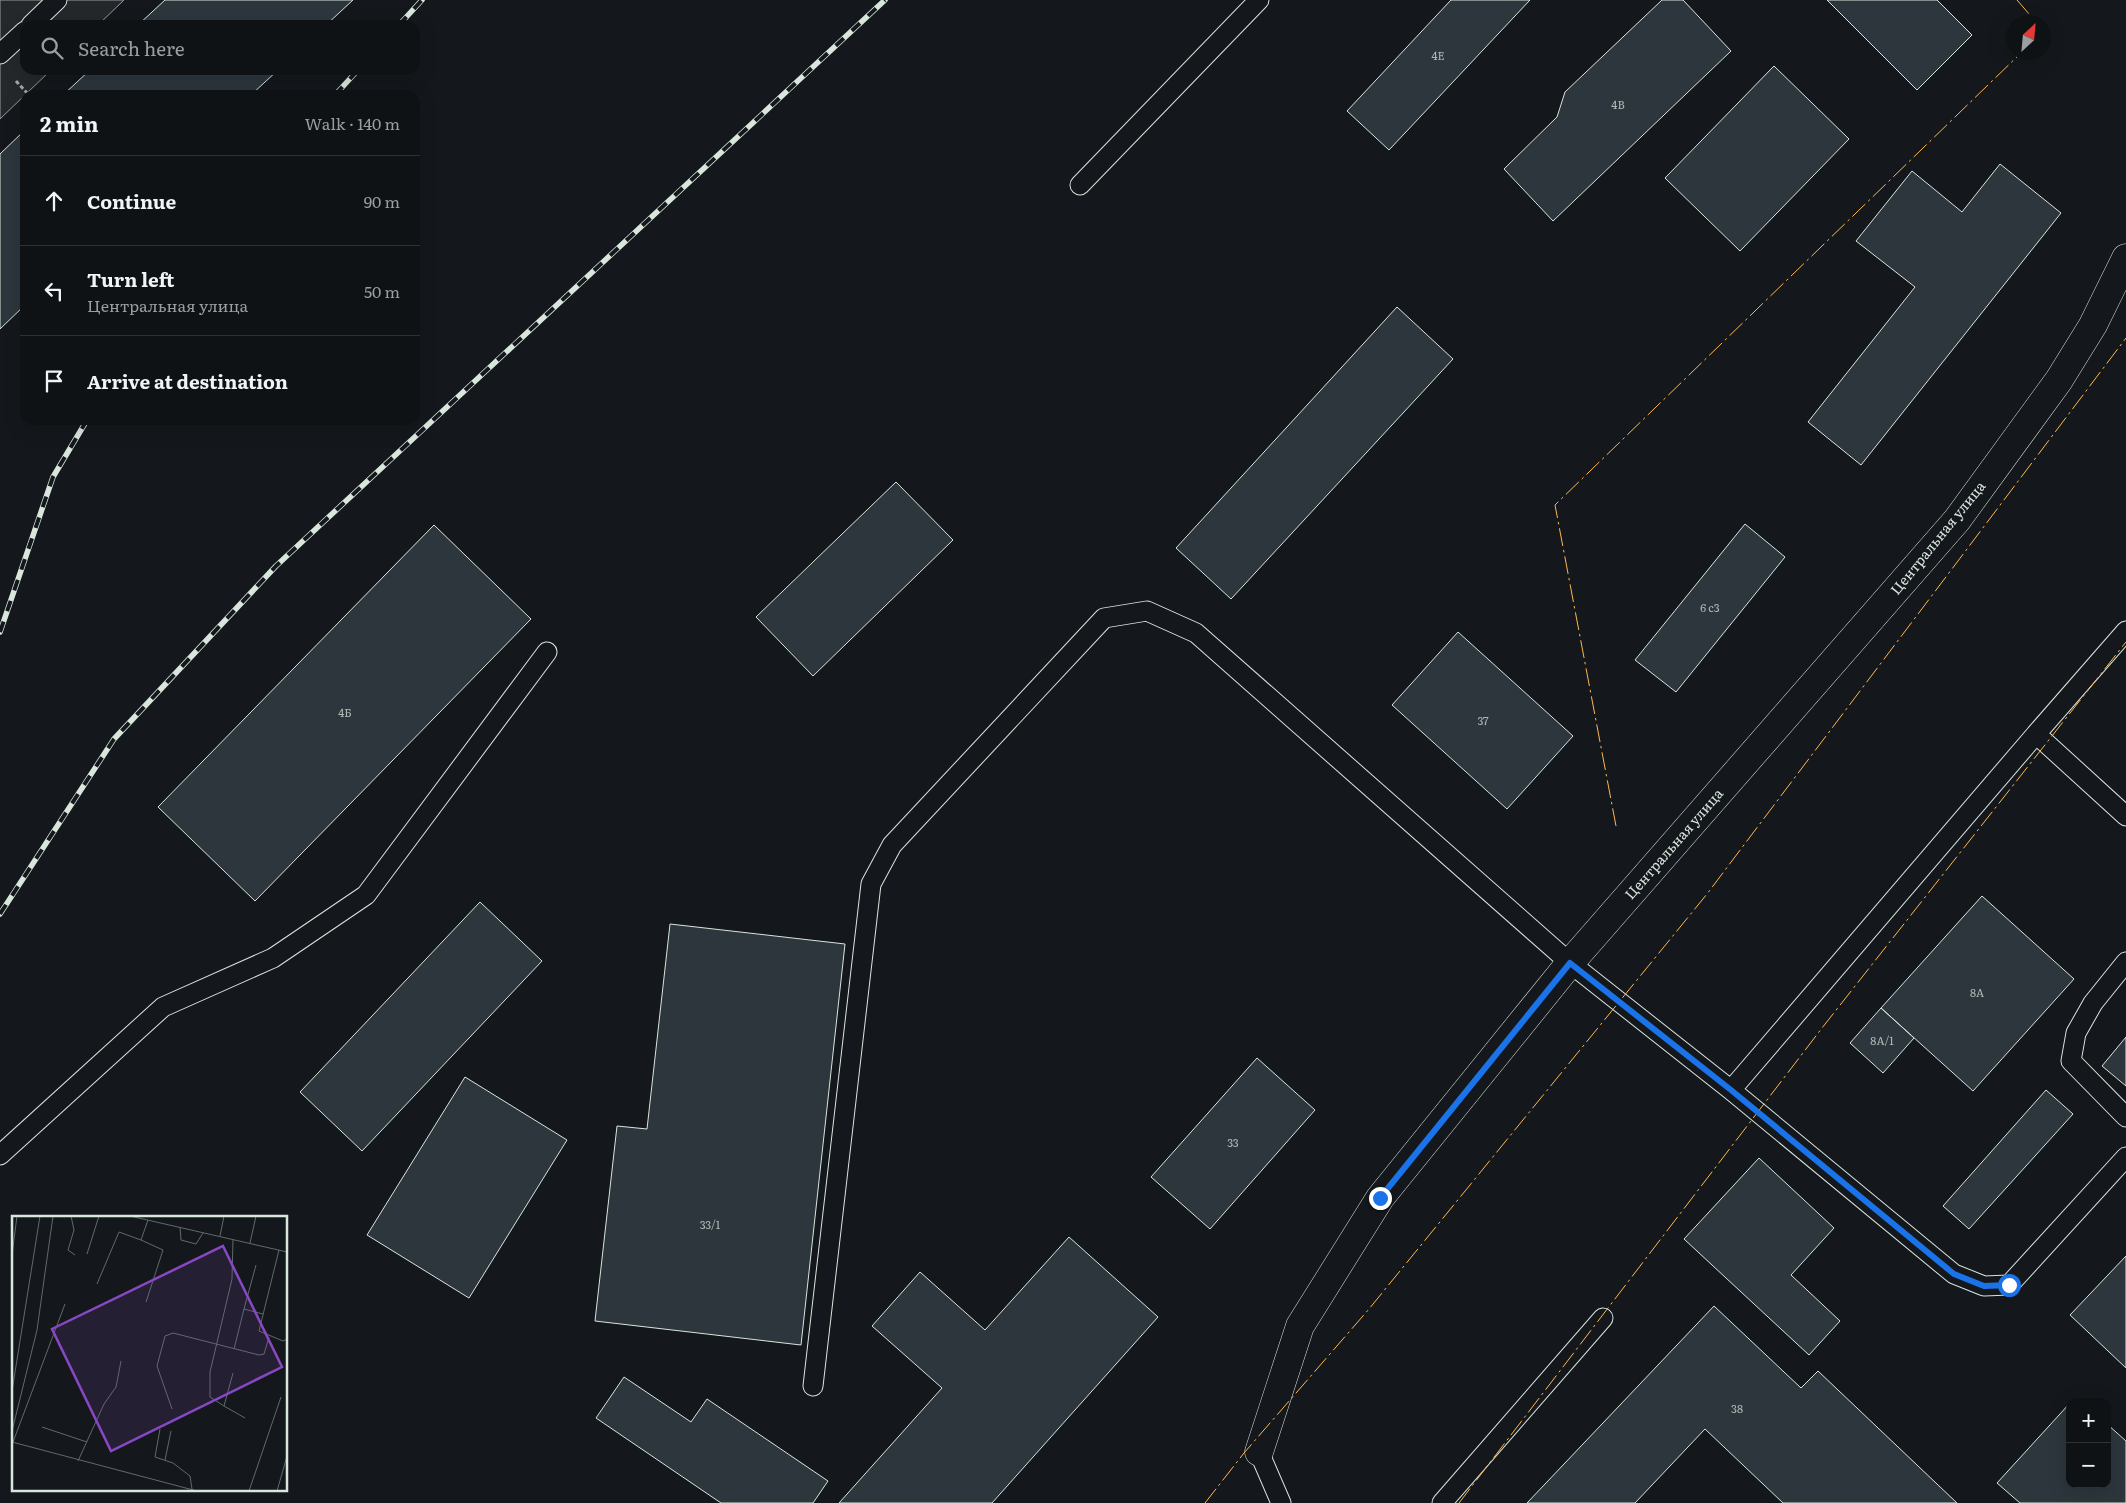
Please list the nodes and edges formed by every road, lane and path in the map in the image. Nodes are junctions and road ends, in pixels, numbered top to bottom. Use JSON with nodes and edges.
{"nodes":[{"id":1,"x":58,"y":0,"type":"edge"},
{"id":2,"x":1258,"y":0,"type":"edge"},
{"id":3,"x":36,"y":20,"type":"edge"},
{"id":4,"x":20,"y":36,"type":"edge"},
{"id":5,"x":0,"y":54,"type":"edge"},
{"id":6,"x":1080,"y":184,"type":"dead end"},
{"id":7,"x":2126,"y":258,"type":"edge"},
{"id":8,"x":2126,"y":631,"type":"edge"},
{"id":9,"x":547,"y":652,"type":"dead end"},
{"id":10,"x":2036,"y":734,"type":"junction"},
{"id":11,"x":2126,"y":816,"type":"edge"},
{"id":12,"x":2126,"y":962,"type":"edge"},
{"id":13,"x":1570,"y":963,"type":"junction"},
{"id":14,"x":1731,"y":1090,"type":"junction"},
{"id":15,"x":2126,"y":1118,"type":"edge"},
{"id":16,"x":0,"y":1155,"type":"edge"},
{"id":17,"x":2126,"y":1157,"type":"edge"},
{"id":18,"x":1603,"y":1318,"type":"dead end"},
{"id":19,"x":813,"y":1386,"type":"dead end"},
{"id":20,"x":1259,"y":1452,"type":"joint"},
{"id":21,"x":1281,"y":1503,"type":"edge"},
{"id":22,"x":1442,"y":1503,"type":"edge"}],
"edges":[{"from":1,"to":3,"type":"lane"},
{"from":2,"to":6,"type":"lane"},
{"from":4,"to":5,"type":"lane"},
{"from":7,"to":13,"type":"street","name":"Центральная улица"},
{"from":8,"to":10,"type":"lane"},
{"from":9,"to":16,"type":"lane"},
{"from":10,"to":11,"type":"lane"},
{"from":10,"to":14,"type":"lane"},
{"from":12,"to":15,"type":"lane"},
{"from":13,"to":14,"type":"lane"},
{"from":13,"to":19,"type":"lane"},
{"from":13,"to":20,"type":"street","name":"Центральная улица"},
{"from":14,"to":17,"type":"lane"},
{"from":18,"to":22,"type":"lane"},
{"from":20,"to":21,"type":"lane"}]}
